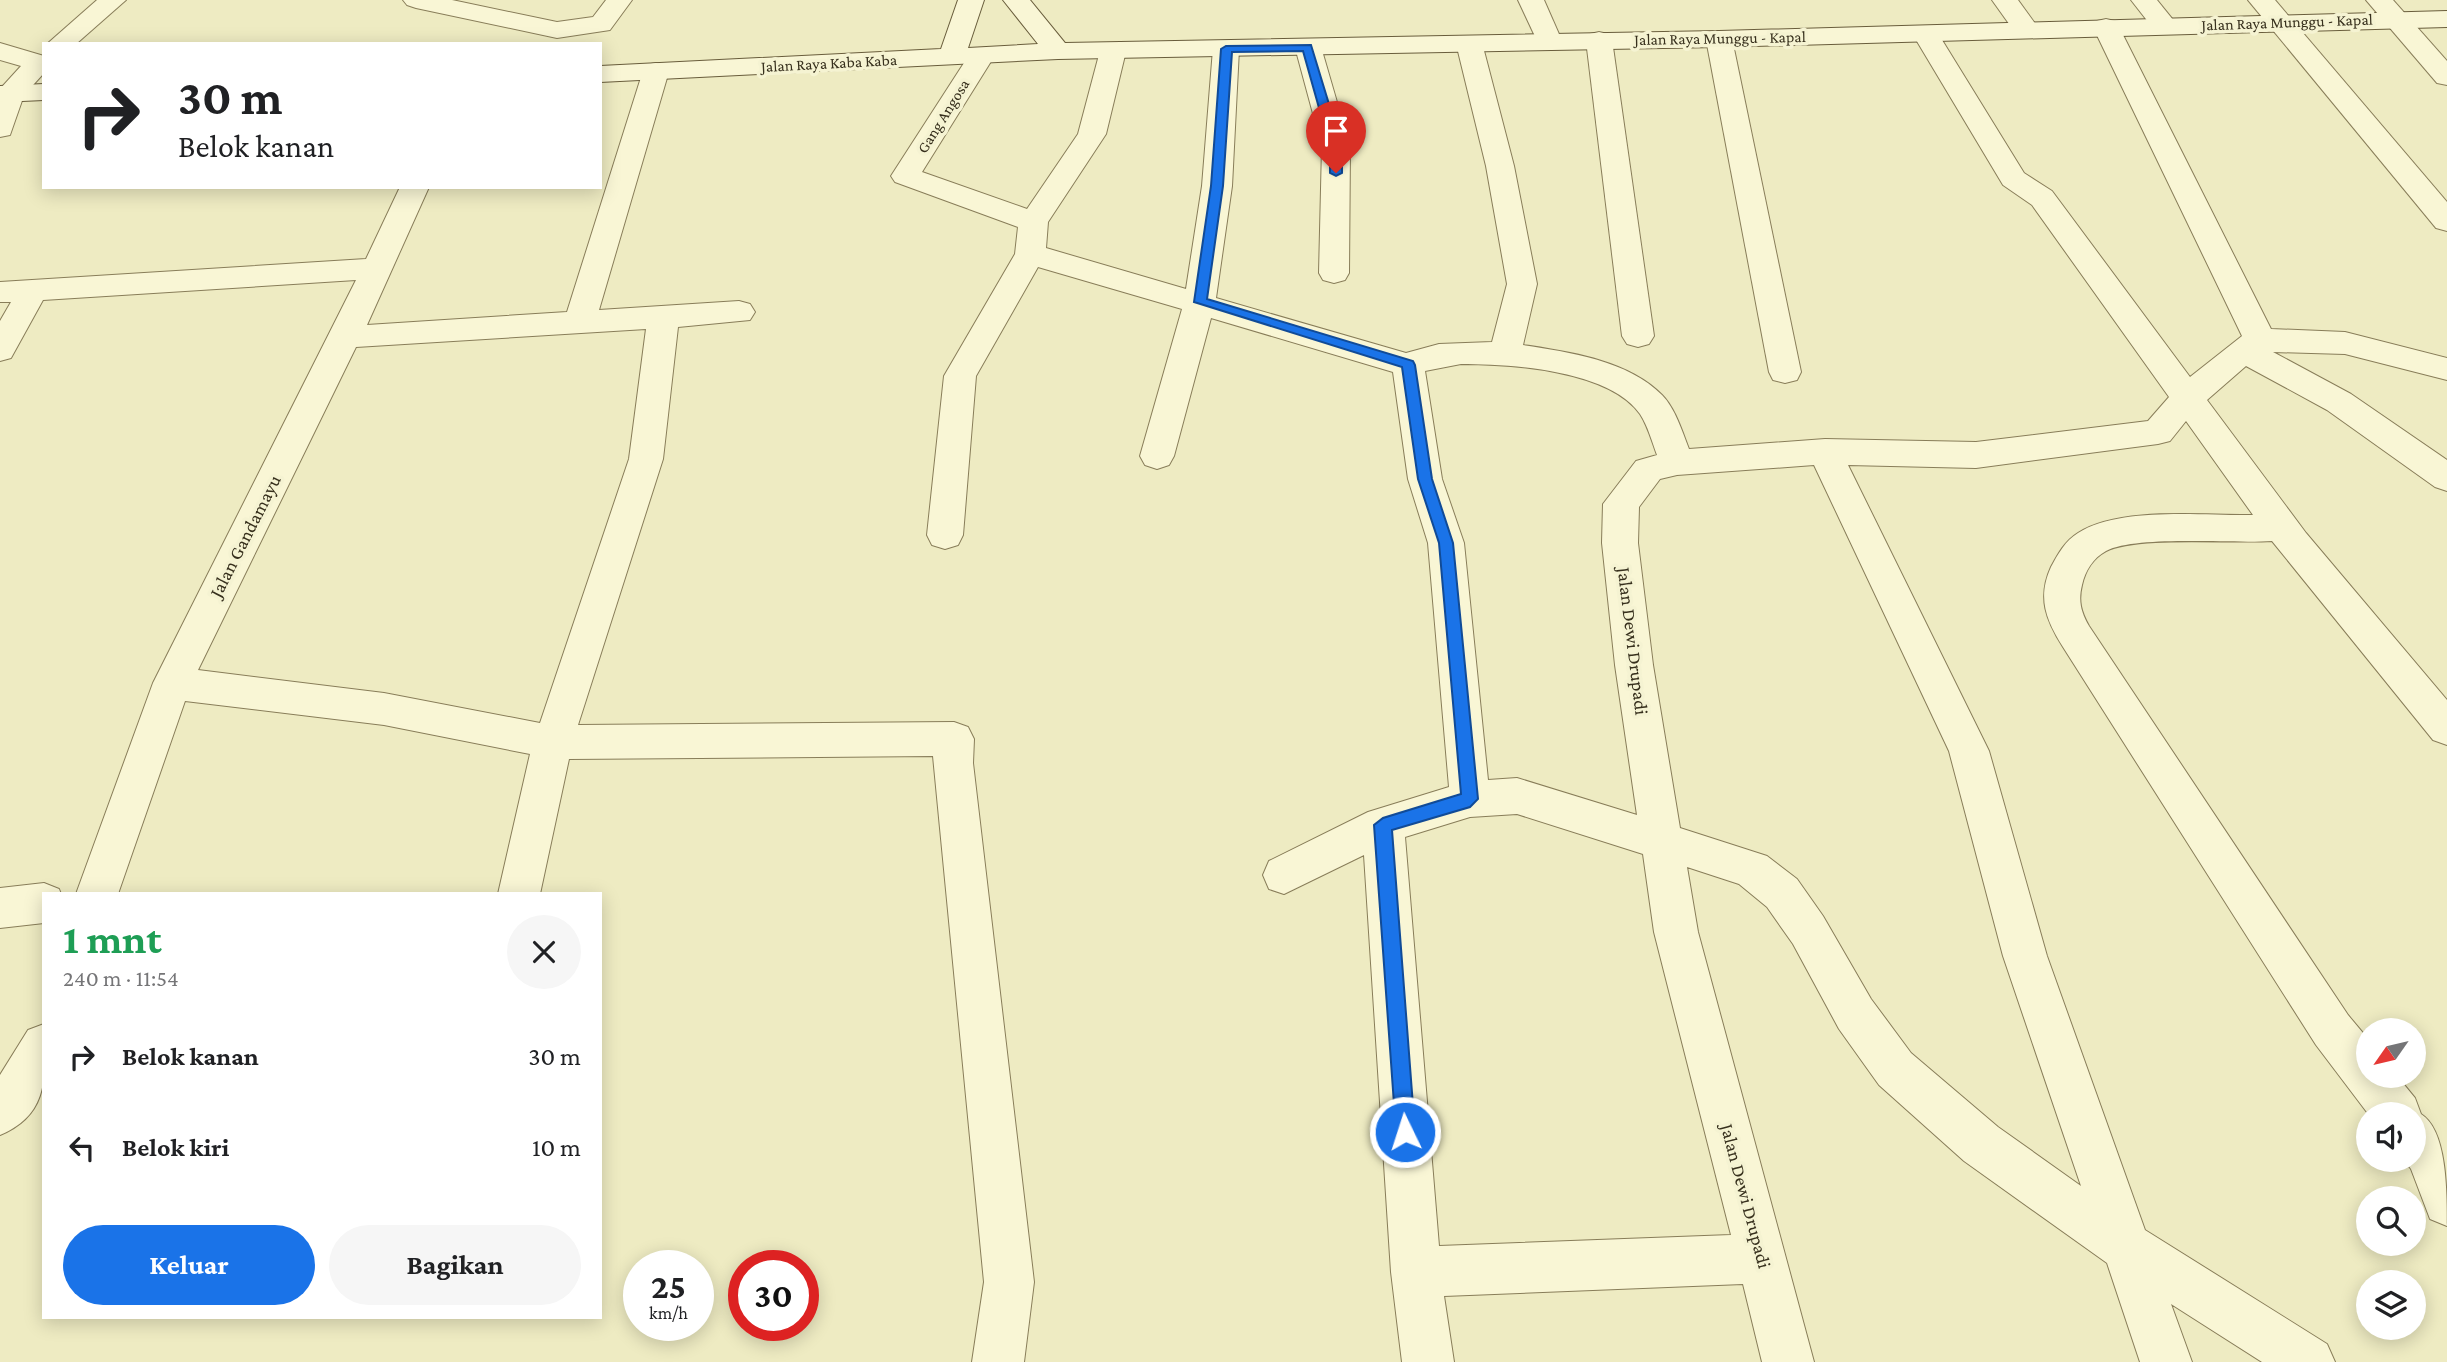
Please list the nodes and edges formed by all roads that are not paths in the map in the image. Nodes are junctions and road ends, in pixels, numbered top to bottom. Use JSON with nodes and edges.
{"nodes":[{"id":1,"x":113,"y":0,"type":"edge"},
{"id":2,"x":418,"y":0,"type":"edge"},
{"id":3,"x":619,"y":0,"type":"edge"},
{"id":4,"x":971,"y":0,"type":"edge"},
{"id":5,"x":1016,"y":0,"type":"edge"},
{"id":6,"x":1531,"y":0,"type":"edge"},
{"id":7,"x":2005,"y":0,"type":"edge"},
{"id":8,"x":2144,"y":0,"type":"edge"},
{"id":9,"x":2261,"y":0,"type":"edge"},
{"id":10,"x":2388,"y":10,"type":"edge"},
{"id":11,"x":2447,"y":19,"type":"edge"},
{"id":12,"x":2282,"y":22,"type":"junction"},
{"id":13,"x":2165,"y":26,"type":"junction"},
{"id":14,"x":2106,"y":27,"type":"junction"},
{"id":15,"x":2026,"y":29,"type":"junction"},
{"id":16,"x":1925,"y":33,"type":"junction"},
{"id":17,"x":553,"y":37,"type":"edge"},
{"id":18,"x":1719,"y":39,"type":"junction"},
{"id":19,"x":1599,"y":40,"type":"junction"},
{"id":20,"x":1549,"y":41,"type":"junction"},
{"id":21,"x":62,"y":42,"type":"edge"},
{"id":22,"x":1469,"y":43,"type":"junction"},
{"id":23,"x":1308,"y":47,"type":"junction"},
{"id":24,"x":1226,"y":49,"type":"junction"},
{"id":25,"x":0,"y":51,"type":"edge"},
{"id":26,"x":1058,"y":51,"type":"junction"},
{"id":27,"x":1113,"y":51,"type":"junction"},
{"id":28,"x":982,"y":55,"type":"junction"},
{"id":29,"x":952,"y":57,"type":"junction"},
{"id":30,"x":41,"y":60,"type":"edge"},
{"id":31,"x":656,"y":71,"type":"junction"},
{"id":32,"x":602,"y":74,"type":"edge"},
{"id":33,"x":2447,"y":77,"type":"edge"},
{"id":34,"x":42,"y":92,"type":"edge"},
{"id":35,"x":5,"y":94,"type":"edge"},
{"id":36,"x":0,"y":128,"type":"edge"},
{"id":37,"x":414,"y":189,"type":"edge"},
{"id":38,"x":2447,"y":221,"type":"edge"},
{"id":39,"x":1031,"y":237,"type":"junction"},
{"id":40,"x":376,"y":269,"type":"junction"},
{"id":41,"x":1334,"y":273,"type":"dead end"},
{"id":42,"x":33,"y":290,"type":"junction"},
{"id":43,"x":0,"y":292,"type":"edge"},
{"id":44,"x":1200,"y":302,"type":"junction"},
{"id":45,"x":738,"y":312,"type":"dead end"},
{"id":46,"x":663,"y":317,"type":"junction"},
{"id":47,"x":580,"y":322,"type":"junction"},
{"id":48,"x":1638,"y":336,"type":"dead end"},
{"id":49,"x":345,"y":337,"type":"junction"},
{"id":50,"x":1507,"y":344,"type":"junction"},
{"id":51,"x":2252,"y":345,"type":"junction"},
{"id":52,"x":0,"y":350,"type":"edge"},
{"id":53,"x":1408,"y":365,"type":"junction"},
{"id":54,"x":2447,"y":369,"type":"edge"},
{"id":55,"x":1785,"y":372,"type":"dead end"},
{"id":56,"x":2186,"y":399,"type":"junction"},
{"id":57,"x":1825,"y":452,"type":"junction"},
{"id":58,"x":1157,"y":456,"type":"dead end"},
{"id":59,"x":1677,"y":461,"type":"junction"},
{"id":60,"x":2447,"y":478,"type":"edge"},
{"id":61,"x":2282,"y":527,"type":"junction"},
{"id":62,"x":945,"y":535,"type":"dead end"},
{"id":63,"x":172,"y":683,"type":"junction"},
{"id":64,"x":2447,"y":728,"type":"edge"},
{"id":65,"x":553,"y":742,"type":"junction"},
{"id":66,"x":1470,"y":799,"type":"junction"},
{"id":67,"x":1383,"y":825,"type":"junction"},
{"id":68,"x":1662,"y":842,"type":"junction"},
{"id":69,"x":1284,"y":875,"type":"dead end"},
{"id":70,"x":98,"y":892,"type":"edge"},
{"id":71,"x":519,"y":892,"type":"edge"},
{"id":72,"x":42,"y":903,"type":"edge"},
{"id":73,"x":0,"y":908,"type":"edge"},
{"id":74,"x":42,"y":1050,"type":"edge"},
{"id":75,"x":2356,"y":1060,"type":"edge"},
{"id":76,"x":2377,"y":1088,"type":"edge"},
{"id":77,"x":2388,"y":1102,"type":"edge"},
{"id":78,"x":0,"y":1112,"type":"edge"},
{"id":79,"x":2426,"y":1150,"type":"edge"},
{"id":80,"x":2447,"y":1202,"type":"edge"},
{"id":81,"x":2126,"y":1247,"type":"junction"},
{"id":82,"x":1763,"y":1259,"type":"junction"},
{"id":83,"x":1416,"y":1272,"type":"junction"},
{"id":84,"x":998,"y":1362,"type":"edge"},
{"id":85,"x":1428,"y":1362,"type":"edge"},
{"id":86,"x":1788,"y":1362,"type":"edge"},
{"id":87,"x":2166,"y":1362,"type":"edge"},
{"id":88,"x":2309,"y":1362,"type":"edge"}],
"edges":[{"from":1,"to":21,"type":"street"},
{"from":2,"to":17,"type":"street"},
{"from":3,"to":17,"type":"street"},
{"from":4,"to":29,"type":"street"},
{"from":5,"to":26,"type":"street"},
{"from":6,"to":20,"type":"street"},
{"from":7,"to":15,"type":"street"},
{"from":8,"to":13,"type":"street"},
{"from":9,"to":12,"type":"street"},
{"from":10,"to":11,"type":"street","name":"Jalan Raya Munggu - Kapal"},
{"from":10,"to":12,"type":"street","name":"Jalan Raya Munggu - Kapal"},
{"from":10,"to":33,"type":"street"},
{"from":12,"to":13,"type":"street","name":"Jalan Raya Munggu - Kapal"},
{"from":12,"to":38,"type":"street"},
{"from":13,"to":14,"type":"street","name":"Jalan Raya Munggu - Kapal"},
{"from":14,"to":15,"type":"street","name":"Jalan Raya Munggu - Kapal"},
{"from":14,"to":51,"type":"street"},
{"from":15,"to":16,"type":"street","name":"Jalan Raya Munggu - Kapal"},
{"from":16,"to":18,"type":"street","name":"Jalan Raya Munggu - Kapal"},
{"from":16,"to":56,"type":"street"},
{"from":18,"to":19,"type":"street","name":"Jalan Raya Munggu - Kapal"},
{"from":18,"to":55,"type":"street"},
{"from":19,"to":20,"type":"street","name":"Jalan Raya Munggu - Kapal"},
{"from":19,"to":48,"type":"street"},
{"from":20,"to":22,"type":"street","name":"Jalan Raya Munggu - Kapal"},
{"from":22,"to":23,"type":"street","name":"Jalan Raya Munggu - Kapal"},
{"from":22,"to":50,"type":"street"},
{"from":23,"to":24,"type":"street","name":"Jalan Raya Munggu - Kapal"},
{"from":23,"to":41,"type":"street"},
{"from":24,"to":27,"type":"street","name":"Jalan Raya Munggu - Kapal"},
{"from":24,"to":44,"type":"street"},
{"from":25,"to":30,"type":"street"},
{"from":26,"to":27,"type":"street","name":"Jalan Raya Munggu - Kapal"},
{"from":26,"to":28,"type":"street","name":"Jalan Raya Kaba Kaba"},
{"from":27,"to":39,"type":"street"},
{"from":28,"to":29,"type":"street","name":"Jalan Raya Kaba Kaba"},
{"from":28,"to":39,"type":"street","name":"Gang Angosa"},
{"from":29,"to":31,"type":"street","name":"Jalan Raya Kaba Kaba"},
{"from":30,"to":35,"type":"street"},
{"from":31,"to":32,"type":"street","name":"Jalan Raya Kaba Kaba"},
{"from":31,"to":47,"type":"street"},
{"from":34,"to":35,"type":"street"},
{"from":35,"to":36,"type":"street"},
{"from":37,"to":40,"type":"street","name":"Jalan Gandamayu"},
{"from":39,"to":44,"type":"street"},
{"from":39,"to":62,"type":"street"},
{"from":40,"to":42,"type":"street"},
{"from":40,"to":49,"type":"street","name":"Jalan Gandamayu"},
{"from":42,"to":43,"type":"street"},
{"from":42,"to":52,"type":"street"},
{"from":44,"to":53,"type":"street"},
{"from":44,"to":58,"type":"street"},
{"from":45,"to":46,"type":"street"},
{"from":46,"to":47,"type":"street"},
{"from":46,"to":65,"type":"street"},
{"from":47,"to":49,"type":"street"},
{"from":49,"to":63,"type":"street","name":"Jalan Gandamayu"},
{"from":50,"to":53,"type":"street"},
{"from":50,"to":59,"type":"street"},
{"from":51,"to":54,"type":"street"},
{"from":51,"to":56,"type":"street","name":"Jalan Dewi Drupadi"},
{"from":51,"to":60,"type":"street"},
{"from":53,"to":66,"type":"street"},
{"from":56,"to":57,"type":"street","name":"Jalan Dewi Drupadi"},
{"from":56,"to":61,"type":"street"},
{"from":57,"to":59,"type":"street","name":"Jalan Dewi Drupadi"},
{"from":57,"to":81,"type":"street"},
{"from":59,"to":68,"type":"street","name":"Jalan Dewi Drupadi"},
{"from":61,"to":64,"type":"street"},
{"from":61,"to":75,"type":"street"},
{"from":63,"to":65,"type":"street"},
{"from":63,"to":70,"type":"street","name":"Jalan Gandamayu"},
{"from":65,"to":71,"type":"street"},
{"from":65,"to":84,"type":"street"},
{"from":66,"to":67,"type":"street"},
{"from":66,"to":68,"type":"street"},
{"from":67,"to":69,"type":"street"},
{"from":67,"to":83,"type":"street"},
{"from":68,"to":81,"type":"street"},
{"from":68,"to":82,"type":"street","name":"Jalan Dewi Drupadi"},
{"from":72,"to":73,"type":"street"},
{"from":74,"to":78,"type":"street"},
{"from":76,"to":77,"type":"street"},
{"from":79,"to":80,"type":"street"},
{"from":81,"to":87,"type":"street"},
{"from":81,"to":88,"type":"street"},
{"from":82,"to":83,"type":"street"},
{"from":82,"to":86,"type":"street","name":"Jalan Dewi Drupadi"},
{"from":83,"to":85,"type":"street"}]}
